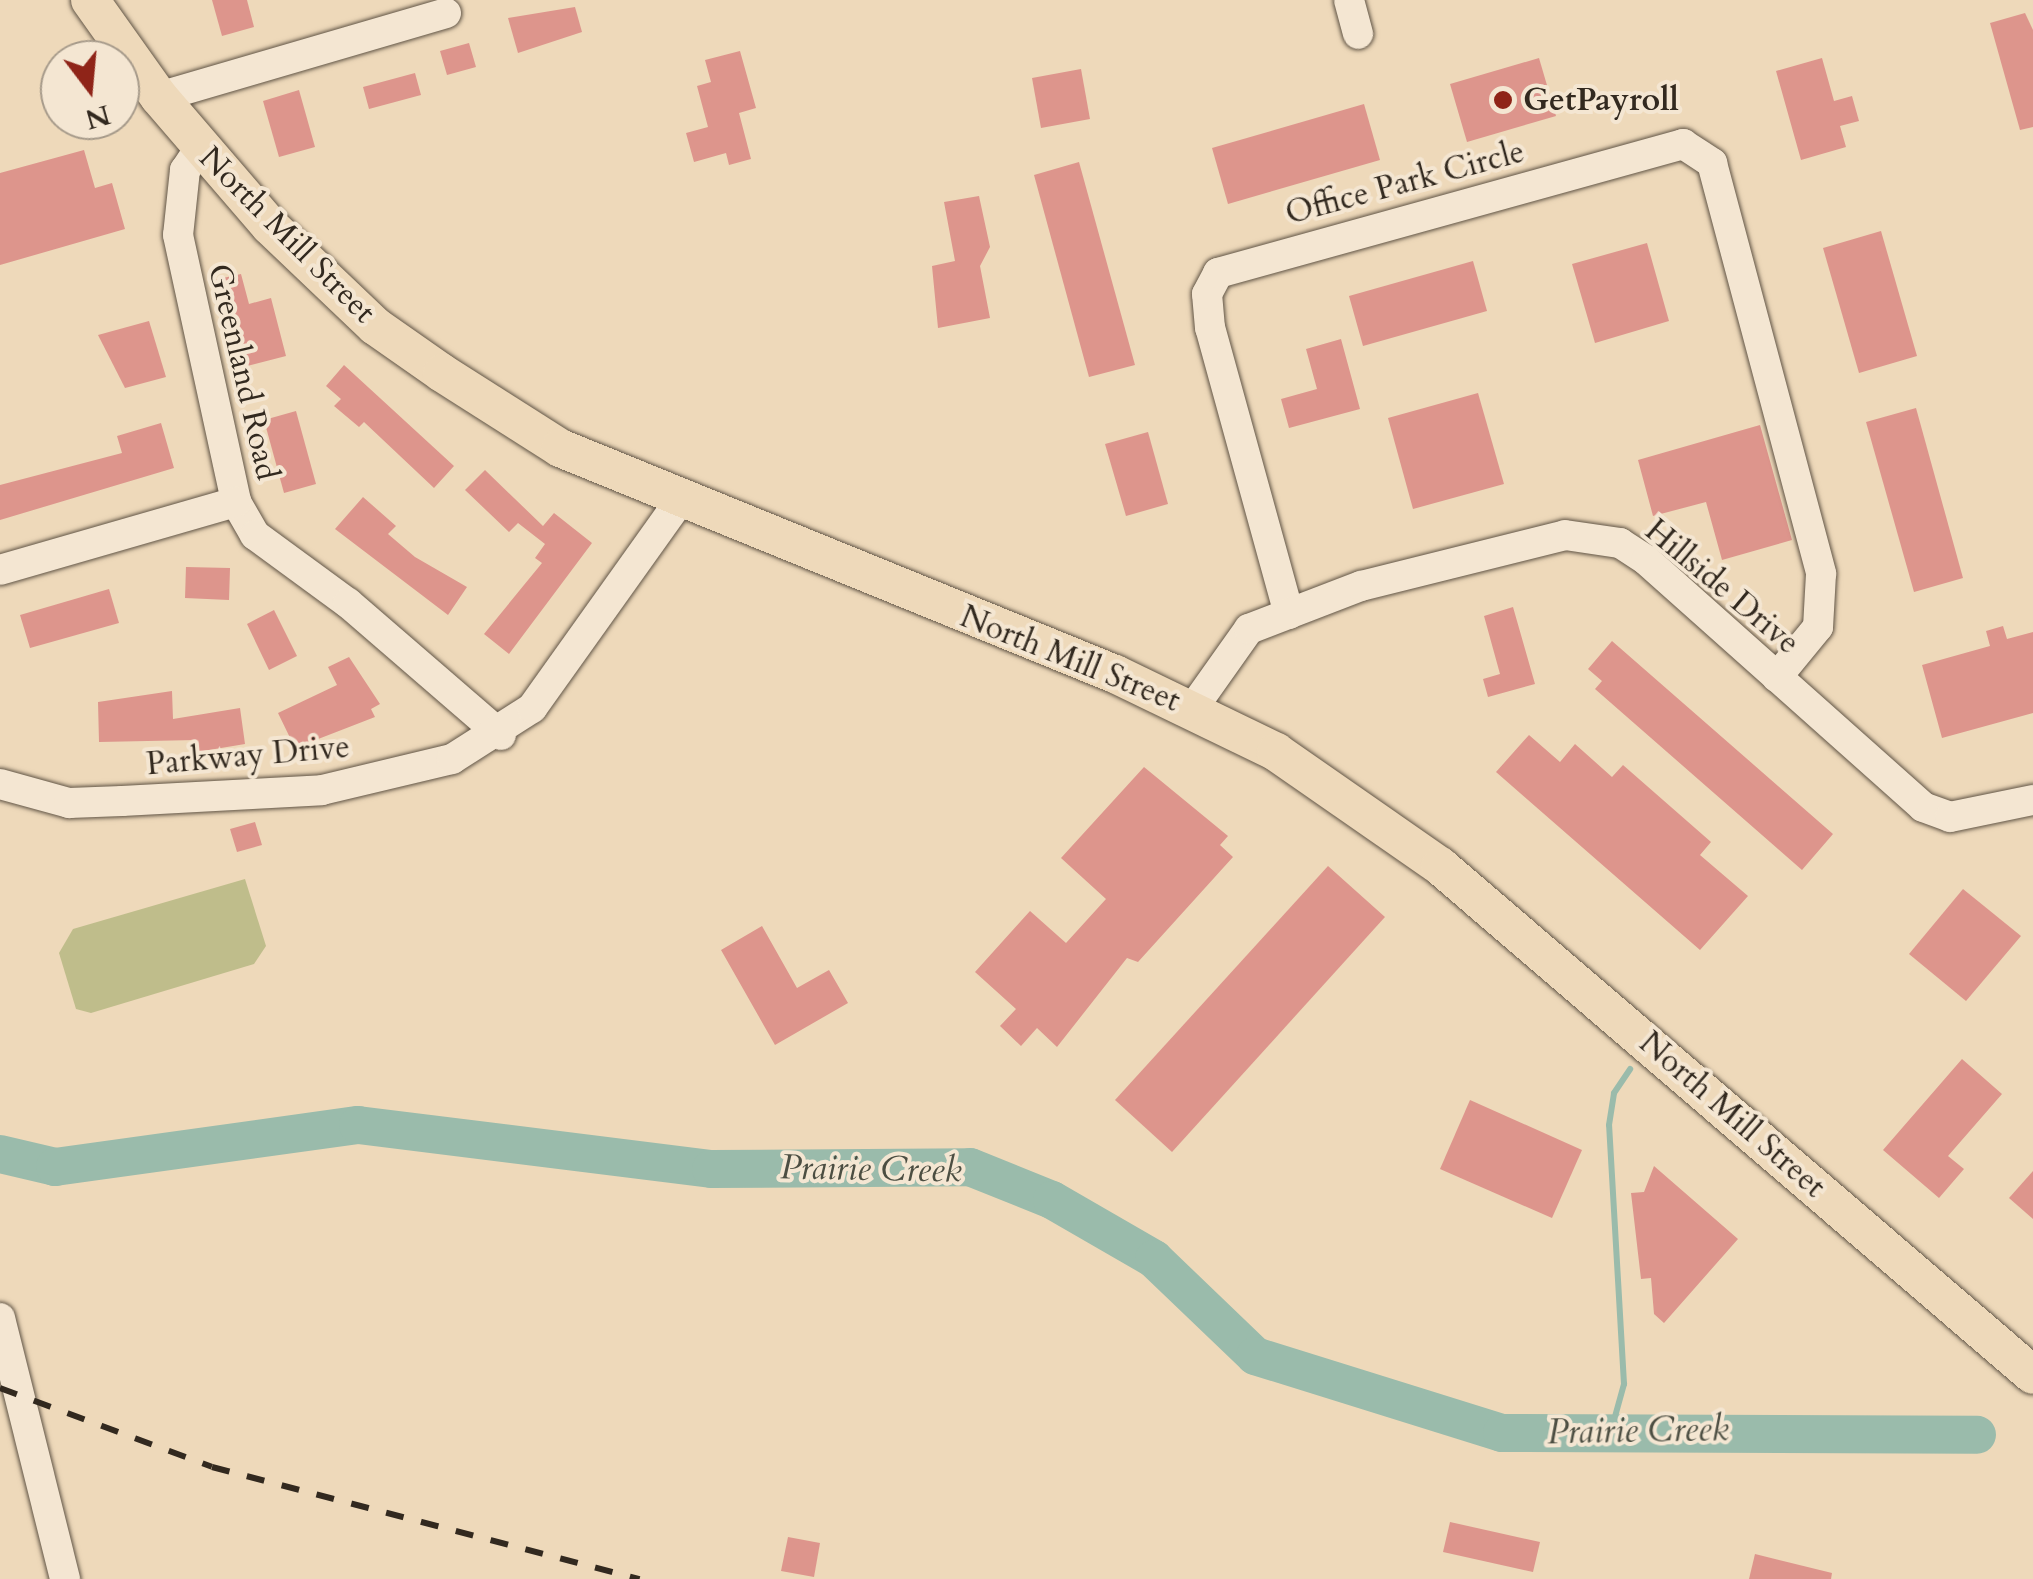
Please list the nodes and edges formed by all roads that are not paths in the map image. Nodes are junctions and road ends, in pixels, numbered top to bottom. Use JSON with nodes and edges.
{"nodes":[{"id":1,"x":90,"y":0,"type":"edge"},
{"id":2,"x":1349,"y":0,"type":"edge"},
{"id":3,"x":446,"y":13,"type":"dead end"},
{"id":4,"x":1358,"y":34,"type":"dead end"},
{"id":5,"x":159,"y":97,"type":"junction"},
{"id":6,"x":200,"y":148,"type":"junction"},
{"id":7,"x":236,"y":502,"type":"junction"},
{"id":8,"x":679,"y":502,"type":"junction"},
{"id":9,"x":0,"y":570,"type":"edge"},
{"id":10,"x":1290,"y":614,"type":"junction"},
{"id":11,"x":1777,"y":677,"type":"junction"},
{"id":12,"x":1192,"y":708,"type":"junction"},
{"id":13,"x":501,"y":735,"type":"junction"},
{"id":14,"x":0,"y":784,"type":"edge"},
{"id":15,"x":2033,"y":800,"type":"edge"},
{"id":16,"x":0,"y":1318,"type":"edge"},
{"id":17,"x":2033,"y":1375,"type":"edge"},
{"id":18,"x":65,"y":1579,"type":"edge"}],
"edges":[{"from":1,"to":5,"type":"main road","name":"North Mill Street"},
{"from":2,"to":4,"type":"street"},
{"from":3,"to":5,"type":"street"},
{"from":5,"to":6,"type":"main road","name":"North Mill Street"},
{"from":6,"to":7,"type":"street","name":"Greenland Road"},
{"from":6,"to":8,"type":"main road","name":"North Mill Street"},
{"from":7,"to":9,"type":"street"},
{"from":7,"to":13,"type":"street","name":"Greenland Road"},
{"from":8,"to":12,"type":"main road","name":"North Mill Street"},
{"from":8,"to":13,"type":"street","name":"Parkway Drive"},
{"from":10,"to":11,"type":"street","name":"Hillside Drive"},
{"from":10,"to":11,"type":"street","name":"Office Park Circle"},
{"from":10,"to":12,"type":"street","name":"Hillside Drive"},
{"from":11,"to":15,"type":"street","name":"Hillside Drive"},
{"from":12,"to":17,"type":"main road","name":"North Mill Street"},
{"from":13,"to":14,"type":"street","name":"Parkway Drive"},
{"from":16,"to":18,"type":"street"}]}
